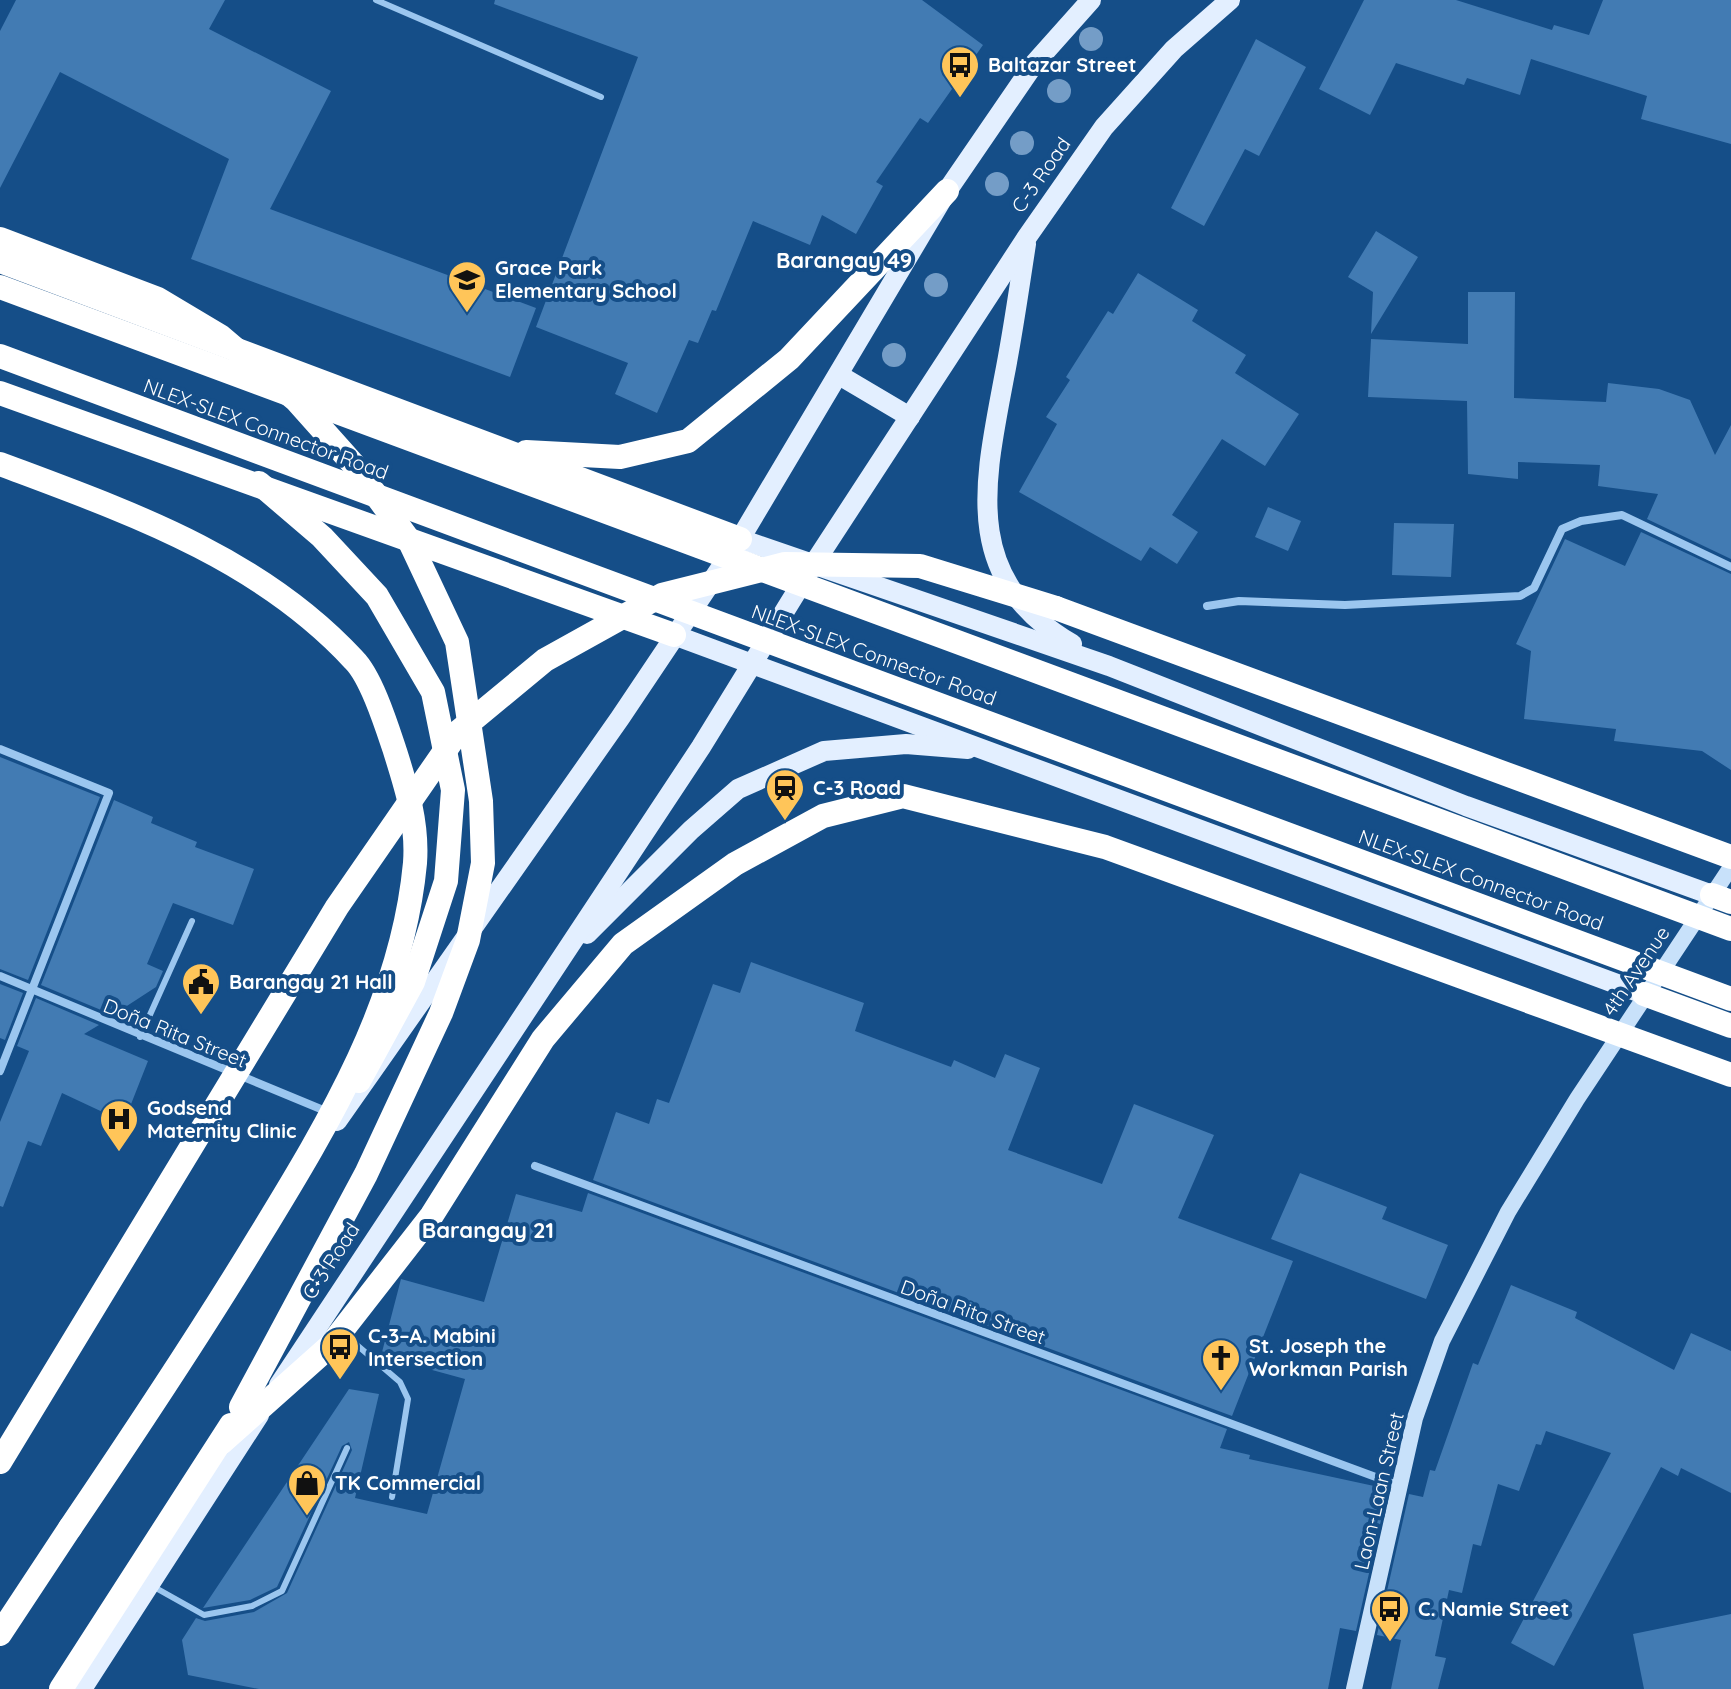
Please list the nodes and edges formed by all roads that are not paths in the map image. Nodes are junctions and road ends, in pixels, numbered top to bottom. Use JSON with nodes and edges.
{"nodes":[{"id":1,"x":376,"y":0,"type":"edge"},
{"id":2,"x":1091,"y":0,"type":"edge"},
{"id":3,"x":1230,"y":0,"type":"edge"},
{"id":4,"x":601,"y":97,"type":"dead end"},
{"id":5,"x":947,"y":191,"type":"junction"},
{"id":6,"x":1027,"y":237,"type":"junction"},
{"id":7,"x":0,"y":239,"type":"edge"},
{"id":8,"x":0,"y":261,"type":"edge"},
{"id":9,"x":0,"y":287,"type":"edge"},
{"id":10,"x":0,"y":356,"type":"edge"},
{"id":11,"x":839,"y":375,"type":"junction"},
{"id":12,"x":0,"y":393,"type":"edge"},
{"id":13,"x":910,"y":417,"type":"junction"},
{"id":14,"x":500,"y":450,"type":"junction"},
{"id":15,"x":0,"y":464,"type":"edge"},
{"id":16,"x":259,"y":483,"type":"junction"},
{"id":17,"x":740,"y":539,"type":"junction"},
{"id":18,"x":813,"y":565,"type":"junction"},
{"id":19,"x":1731,"y":567,"type":"edge"},
{"id":20,"x":1207,"y":606,"type":"dead end"},
{"id":21,"x":674,"y":635,"type":"junction"},
{"id":22,"x":753,"y":663,"type":"junction"},
{"id":23,"x":1109,"y":666,"type":"junction"},
{"id":24,"x":0,"y":749,"type":"edge"},
{"id":25,"x":995,"y":751,"type":"junction"},
{"id":26,"x":1731,"y":857,"type":"edge"},
{"id":27,"x":1731,"y":867,"type":"edge"},
{"id":28,"x":1721,"y":898,"type":"edge"},
{"id":29,"x":192,"y":921,"type":"dead end"},
{"id":30,"x":1731,"y":929,"type":"edge"},
{"id":31,"x":0,"y":976,"type":"edge"},
{"id":32,"x":546,"y":978,"type":"junction"},
{"id":33,"x":32,"y":990,"type":"junction"},
{"id":34,"x":1644,"y":994,"type":"junction"},
{"id":35,"x":1731,"y":999,"type":"edge"},
{"id":36,"x":1731,"y":1026,"type":"edge"},
{"id":37,"x":140,"y":1037,"type":"junction"},
{"id":38,"x":0,"y":1071,"type":"edge"},
{"id":39,"x":1731,"y":1075,"type":"edge"},
{"id":40,"x":1577,"y":1099,"type":"joint"},
{"id":41,"x":339,"y":1117,"type":"junction"},
{"id":42,"x":535,"y":1166,"type":"dead end"},
{"id":43,"x":323,"y":1316,"type":"junction"},
{"id":44,"x":221,"y":1443,"type":"junction"},
{"id":45,"x":347,"y":1448,"type":"dead end"},
{"id":46,"x":0,"y":1462,"type":"edge"},
{"id":47,"x":1400,"y":1486,"type":"junction"},
{"id":48,"x":392,"y":1497,"type":"dead end"},
{"id":49,"x":150,"y":1584,"type":"junction"},
{"id":50,"x":0,"y":1617,"type":"edge"},
{"id":51,"x":0,"y":1634,"type":"edge"},
{"id":52,"x":61,"y":1689,"type":"edge"},
{"id":53,"x":82,"y":1689,"type":"edge"},
{"id":54,"x":1354,"y":1689,"type":"edge"}],
"edges":[{"from":1,"to":4,"type":"lane"},
{"from":2,"to":5,"type":"main road"},
{"from":3,"to":6,"type":"main road","name":"C-3 Road"},
{"from":5,"to":11,"type":"main road"},
{"from":5,"to":14,"type":"highway"},
{"from":6,"to":13,"type":"main road","name":"C-3 Road"},
{"from":6,"to":23,"type":"main road"},
{"from":7,"to":44,"type":"highway","bridge":true},
{"from":8,"to":14,"type":"highway"},
{"from":9,"to":30,"type":"highway","name":"NLEX-SLEX Connector Road","bridge":true},
{"from":10,"to":35,"type":"highway","name":"NLEX-SLEX Connector Road","bridge":true},
{"from":11,"to":13,"type":"main road"},
{"from":11,"to":17,"type":"main road"},
{"from":12,"to":16,"type":"highway"},
{"from":13,"to":18,"type":"main road","name":"C-3 Road"},
{"from":14,"to":17,"type":"highway"},
{"from":15,"to":51,"type":"highway","bridge":true},
{"from":16,"to":21,"type":"highway"},
{"from":16,"to":41,"type":"highway"},
{"from":17,"to":18,"type":"main road"},
{"from":17,"to":21,"type":"main road"},
{"from":18,"to":22,"type":"main road","name":"C-3 Road"},
{"from":18,"to":23,"type":"main road"},
{"from":19,"to":20,"type":"street"},
{"from":21,"to":22,"type":"main road"},
{"from":21,"to":41,"type":"main road"},
{"from":22,"to":25,"type":"main road"},
{"from":22,"to":32,"type":"main road","name":"C-3 Road"},
{"from":23,"to":28,"type":"main road"},
{"from":24,"to":33,"type":"street"},
{"from":25,"to":32,"type":"main road"},
{"from":25,"to":34,"type":"main road"},
{"from":26,"to":46,"type":"highway","bridge":true},
{"from":27,"to":28,"type":"street","name":"4th Avenue"},
{"from":28,"to":34,"type":"street","name":"4th Avenue"},
{"from":29,"to":37,"type":"lane"},
{"from":31,"to":33,"type":"street","name":"Doña Rita Street"},
{"from":32,"to":43,"type":"main road","name":"C-3 Road"},
{"from":33,"to":37,"type":"street","name":"Doña Rita Street"},
{"from":33,"to":38,"type":"street"},
{"from":34,"to":36,"type":"highway"},
{"from":34,"to":40,"type":"street","name":"4th Avenue"},
{"from":37,"to":41,"type":"street","name":"Doña Rita Street"},
{"from":39,"to":44,"type":"highway","bridge":true},
{"from":40,"to":47,"type":"street","name":"Laon-Laan Street"},
{"from":41,"to":50,"type":"main road"},
{"from":42,"to":47,"type":"street","name":"Doña Rita Street"},
{"from":43,"to":48,"type":"lane"},
{"from":43,"to":49,"type":"main road","name":"C-3 Road"},
{"from":44,"to":52,"type":"highway"},
{"from":45,"to":49,"type":"lane"},
{"from":47,"to":54,"type":"street","name":"Laon-Laan Street"},
{"from":49,"to":53,"type":"main road","name":"C-3 Road"}]}
